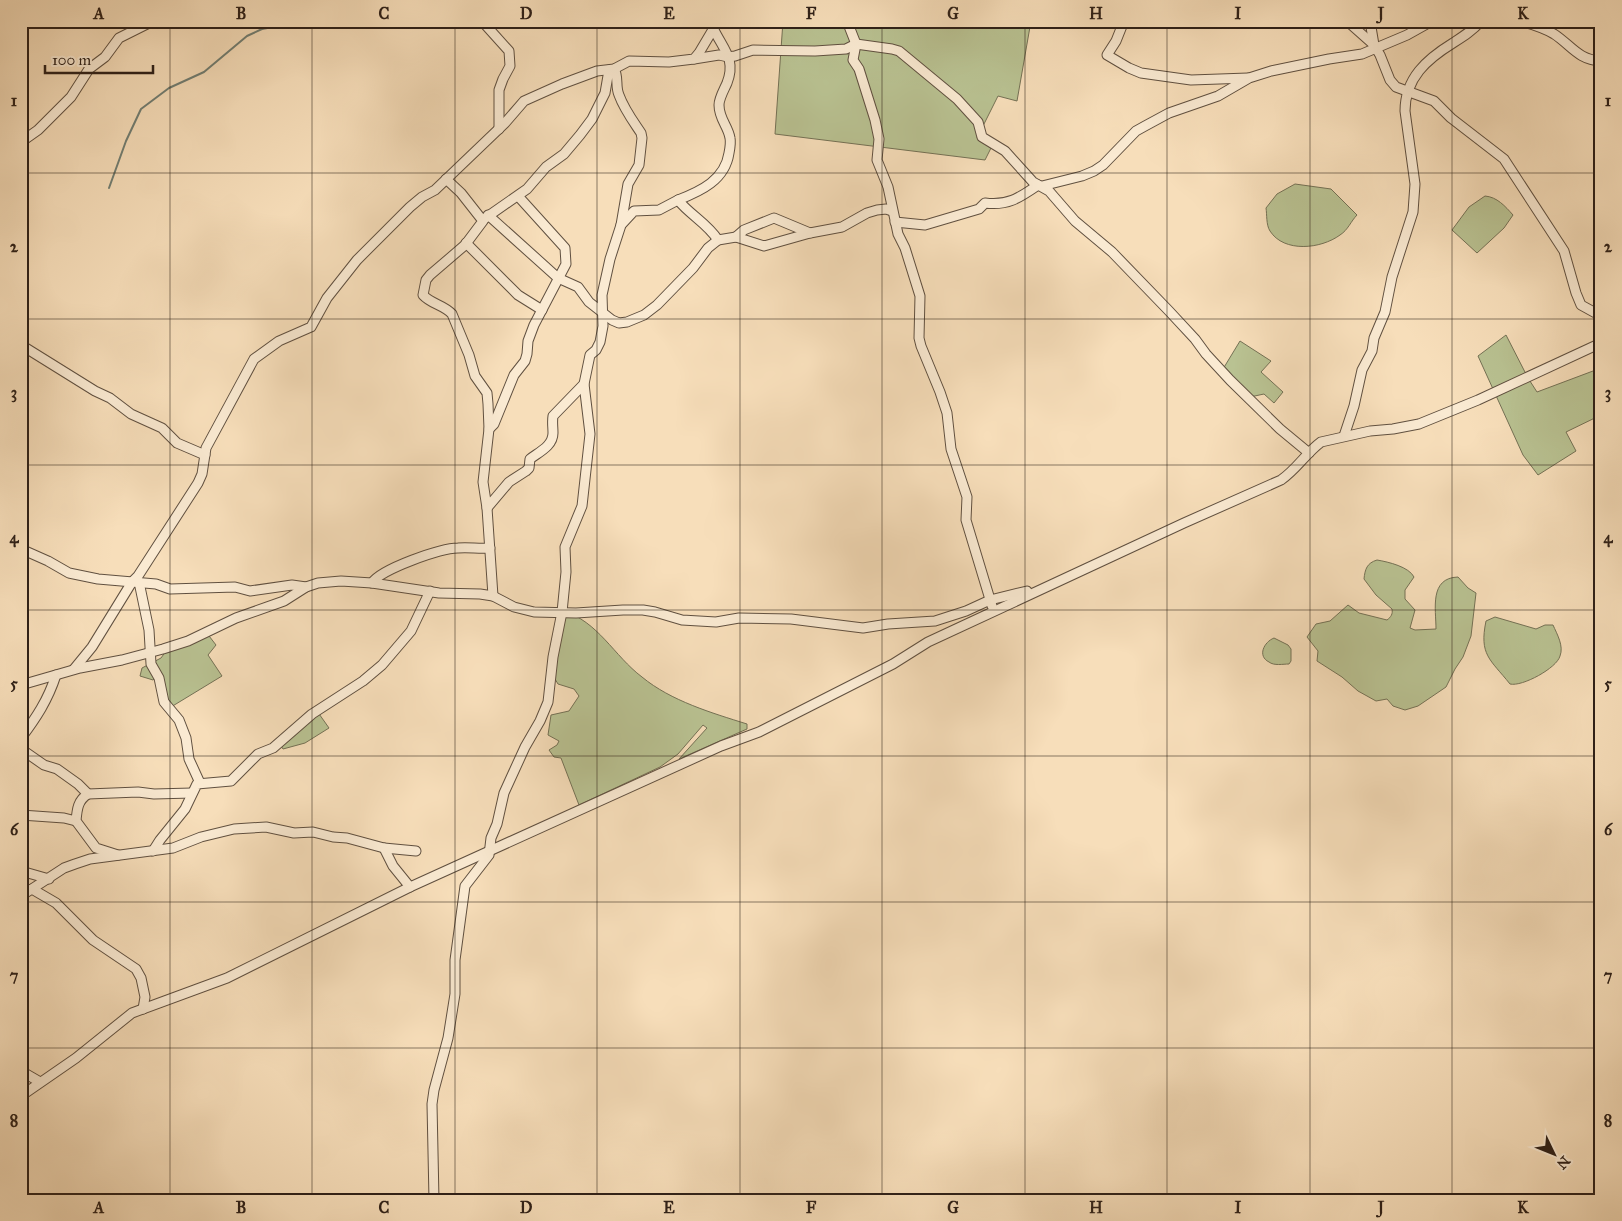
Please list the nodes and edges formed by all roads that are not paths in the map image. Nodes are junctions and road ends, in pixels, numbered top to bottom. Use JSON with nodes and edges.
{"nodes":[{"id":1,"x":153,"y":21,"type":"edge"},
{"id":2,"x":482,"y":21,"type":"edge"},
{"id":3,"x":847,"y":21,"type":"edge"},
{"id":4,"x":1124,"y":21,"type":"edge"},
{"id":5,"x":1347,"y":21,"type":"edge"},
{"id":6,"x":1370,"y":21,"type":"edge"},
{"id":7,"x":1432,"y":21,"type":"edge"},
{"id":8,"x":1481,"y":21,"type":"edge"},
{"id":9,"x":1520,"y":21,"type":"edge"},
{"id":10,"x":716,"y":26,"type":"edge"},
{"id":11,"x":856,"y":44,"type":"junction"},
{"id":12,"x":1375,"y":47,"type":"junction"},
{"id":13,"x":728,"y":57,"type":"junction"},
{"id":14,"x":694,"y":59,"type":"junction"},
{"id":15,"x":1601,"y":61,"type":"edge"},
{"id":16,"x":611,"y":69,"type":"junction"},
{"id":17,"x":1249,"y":78,"type":"junction"},
{"id":18,"x":1409,"y":91,"type":"junction"},
{"id":19,"x":499,"y":129,"type":"junction"},
{"id":20,"x":21,"y":142,"type":"edge"},
{"id":21,"x":446,"y":179,"type":"junction"},
{"id":22,"x":1040,"y":185,"type":"junction"},
{"id":23,"x":518,"y":196,"type":"junction"},
{"id":24,"x":678,"y":200,"type":"junction"},
{"id":25,"x":892,"y":211,"type":"junction"},
{"id":26,"x":485,"y":218,"type":"junction"},
{"id":27,"x":895,"y":222,"type":"junction"},
{"id":28,"x":621,"y":225,"type":"junction"},
{"id":29,"x":810,"y":233,"type":"junction"},
{"id":30,"x":736,"y":237,"type":"junction"},
{"id":31,"x":718,"y":240,"type":"junction"},
{"id":32,"x":466,"y":243,"type":"junction"},
{"id":33,"x":558,"y":278,"type":"junction"},
{"id":34,"x":542,"y":310,"type":"junction"},
{"id":35,"x":602,"y":312,"type":"junction"},
{"id":36,"x":1601,"y":316,"type":"edge"},
{"id":37,"x":1601,"y":343,"type":"edge"},
{"id":38,"x":21,"y":345,"type":"edge"},
{"id":39,"x":584,"y":384,"type":"junction"},
{"id":40,"x":489,"y":429,"type":"junction"},
{"id":41,"x":1344,"y":436,"type":"junction"},
{"id":42,"x":1309,"y":453,"type":"junction"},
{"id":43,"x":205,"y":455,"type":"junction"},
{"id":44,"x":487,"y":508,"type":"junction"},
{"id":45,"x":490,"y":548,"type":"junction"},
{"id":46,"x":21,"y":549,"type":"edge"},
{"id":47,"x":135,"y":582,"type":"junction"},
{"id":48,"x":372,"y":583,"type":"junction"},
{"id":49,"x":306,"y":587,"type":"junction"},
{"id":50,"x":430,"y":591,"type":"junction"},
{"id":51,"x":1032,"y":593,"type":"junction"},
{"id":52,"x":493,"y":596,"type":"junction"},
{"id":53,"x":990,"y":600,"type":"junction"},
{"id":54,"x":993,"y":611,"type":"junction"},
{"id":55,"x":562,"y":612,"type":"junction"},
{"id":56,"x":149,"y":652,"type":"junction"},
{"id":57,"x":73,"y":670,"type":"junction"},
{"id":58,"x":56,"y":675,"type":"junction"},
{"id":59,"x":21,"y":685,"type":"edge"},
{"id":60,"x":21,"y":738,"type":"edge"},
{"id":61,"x":21,"y":749,"type":"edge"},
{"id":62,"x":200,"y":783,"type":"junction"},
{"id":63,"x":192,"y":793,"type":"junction"},
{"id":64,"x":88,"y":794,"type":"junction"},
{"id":65,"x":21,"y":815,"type":"edge"},
{"id":66,"x":76,"y":821,"type":"junction"},
{"id":67,"x":384,"y":848,"type":"junction"},
{"id":68,"x":153,"y":851,"type":"junction"},
{"id":69,"x":416,"y":852,"type":"dead end"},
{"id":70,"x":490,"y":852,"type":"junction"},
{"id":71,"x":119,"y":855,"type":"junction"},
{"id":72,"x":21,"y":871,"type":"edge"},
{"id":73,"x":49,"y":878,"type":"junction"},
{"id":74,"x":410,"y":888,"type":"junction"},
{"id":75,"x":32,"y":889,"type":"junction"},
{"id":76,"x":21,"y":896,"type":"edge"},
{"id":77,"x":143,"y":1009,"type":"junction"},
{"id":78,"x":21,"y":1071,"type":"edge"},
{"id":79,"x":40,"y":1082,"type":"junction"},
{"id":80,"x":21,"y":1096,"type":"edge"},
{"id":81,"x":434,"y":1200,"type":"edge"}],
"edges":[{"from":1,"to":20,"type":"street"},
{"from":2,"to":19,"type":"street"},
{"from":3,"to":11,"type":"street"},
{"from":4,"to":17,"type":"street"},
{"from":5,"to":12,"type":"street"},
{"from":6,"to":12,"type":"street"},
{"from":7,"to":12,"type":"street"},
{"from":8,"to":18,"type":"street"},
{"from":9,"to":15,"type":"street"},
{"from":10,"to":13,"type":"street"},
{"from":10,"to":14,"type":"street"},
{"from":11,"to":13,"type":"street"},
{"from":11,"to":22,"type":"street"},
{"from":11,"to":25,"type":"street"},
{"from":12,"to":17,"type":"street"},
{"from":12,"to":18,"type":"street"},
{"from":13,"to":14,"type":"street"},
{"from":13,"to":24,"type":"street"},
{"from":14,"to":16,"type":"street"},
{"from":16,"to":19,"type":"street"},
{"from":16,"to":23,"type":"street"},
{"from":16,"to":28,"type":"street"},
{"from":17,"to":22,"type":"street"},
{"from":18,"to":36,"type":"street"},
{"from":18,"to":41,"type":"street"},
{"from":19,"to":21,"type":"street"},
{"from":21,"to":26,"type":"street"},
{"from":21,"to":43,"type":"street"},
{"from":22,"to":27,"type":"street"},
{"from":22,"to":42,"type":"street"},
{"from":23,"to":26,"type":"street"},
{"from":23,"to":33,"type":"street"},
{"from":24,"to":28,"type":"street"},
{"from":24,"to":31,"type":"street"},
{"from":25,"to":27,"type":"street"},
{"from":25,"to":29,"type":"street"},
{"from":26,"to":32,"type":"street"},
{"from":26,"to":33,"type":"street"},
{"from":27,"to":53,"type":"street"},
{"from":28,"to":35,"type":"street"},
{"from":29,"to":30,"type":"street"},
{"from":29,"to":30,"type":"street"},
{"from":30,"to":31,"type":"street"},
{"from":31,"to":35,"type":"street"},
{"from":32,"to":34,"type":"street"},
{"from":32,"to":40,"type":"street"},
{"from":33,"to":34,"type":"street"},
{"from":33,"to":35,"type":"street"},
{"from":34,"to":40,"type":"street"},
{"from":35,"to":39,"type":"street"},
{"from":37,"to":41,"type":"street"},
{"from":38,"to":43,"type":"street"},
{"from":39,"to":44,"type":"street"},
{"from":39,"to":55,"type":"street"},
{"from":40,"to":44,"type":"street"},
{"from":41,"to":42,"type":"street"},
{"from":42,"to":51,"type":"street"},
{"from":43,"to":47,"type":"street"},
{"from":44,"to":45,"type":"street"},
{"from":45,"to":48,"type":"street"},
{"from":45,"to":52,"type":"street"},
{"from":46,"to":47,"type":"street"},
{"from":47,"to":49,"type":"street"},
{"from":47,"to":56,"type":"street"},
{"from":47,"to":57,"type":"street"},
{"from":48,"to":49,"type":"street"},
{"from":48,"to":50,"type":"street"},
{"from":49,"to":56,"type":"street"},
{"from":50,"to":52,"type":"street"},
{"from":50,"to":62,"type":"street"},
{"from":51,"to":53,"type":"street"},
{"from":51,"to":54,"type":"street"},
{"from":52,"to":55,"type":"street"},
{"from":53,"to":54,"type":"street"},
{"from":53,"to":55,"type":"street"},
{"from":54,"to":70,"type":"street"},
{"from":55,"to":70,"type":"street"},
{"from":56,"to":57,"type":"street"},
{"from":56,"to":62,"type":"street"},
{"from":57,"to":58,"type":"street"},
{"from":58,"to":59,"type":"street"},
{"from":58,"to":60,"type":"street"},
{"from":61,"to":64,"type":"street"},
{"from":62,"to":63,"type":"street"},
{"from":63,"to":64,"type":"street"},
{"from":63,"to":68,"type":"street"},
{"from":64,"to":66,"type":"street"},
{"from":65,"to":66,"type":"street"},
{"from":66,"to":71,"type":"street"},
{"from":67,"to":68,"type":"street"},
{"from":67,"to":69,"type":"street"},
{"from":67,"to":74,"type":"street"},
{"from":68,"to":71,"type":"street"},
{"from":70,"to":74,"type":"street"},
{"from":70,"to":81,"type":"street"},
{"from":71,"to":73,"type":"street"},
{"from":72,"to":73,"type":"street"},
{"from":73,"to":75,"type":"street"},
{"from":74,"to":77,"type":"street"},
{"from":75,"to":76,"type":"street"},
{"from":75,"to":77,"type":"street"},
{"from":77,"to":79,"type":"street"},
{"from":78,"to":79,"type":"street"},
{"from":79,"to":80,"type":"street"}]}
